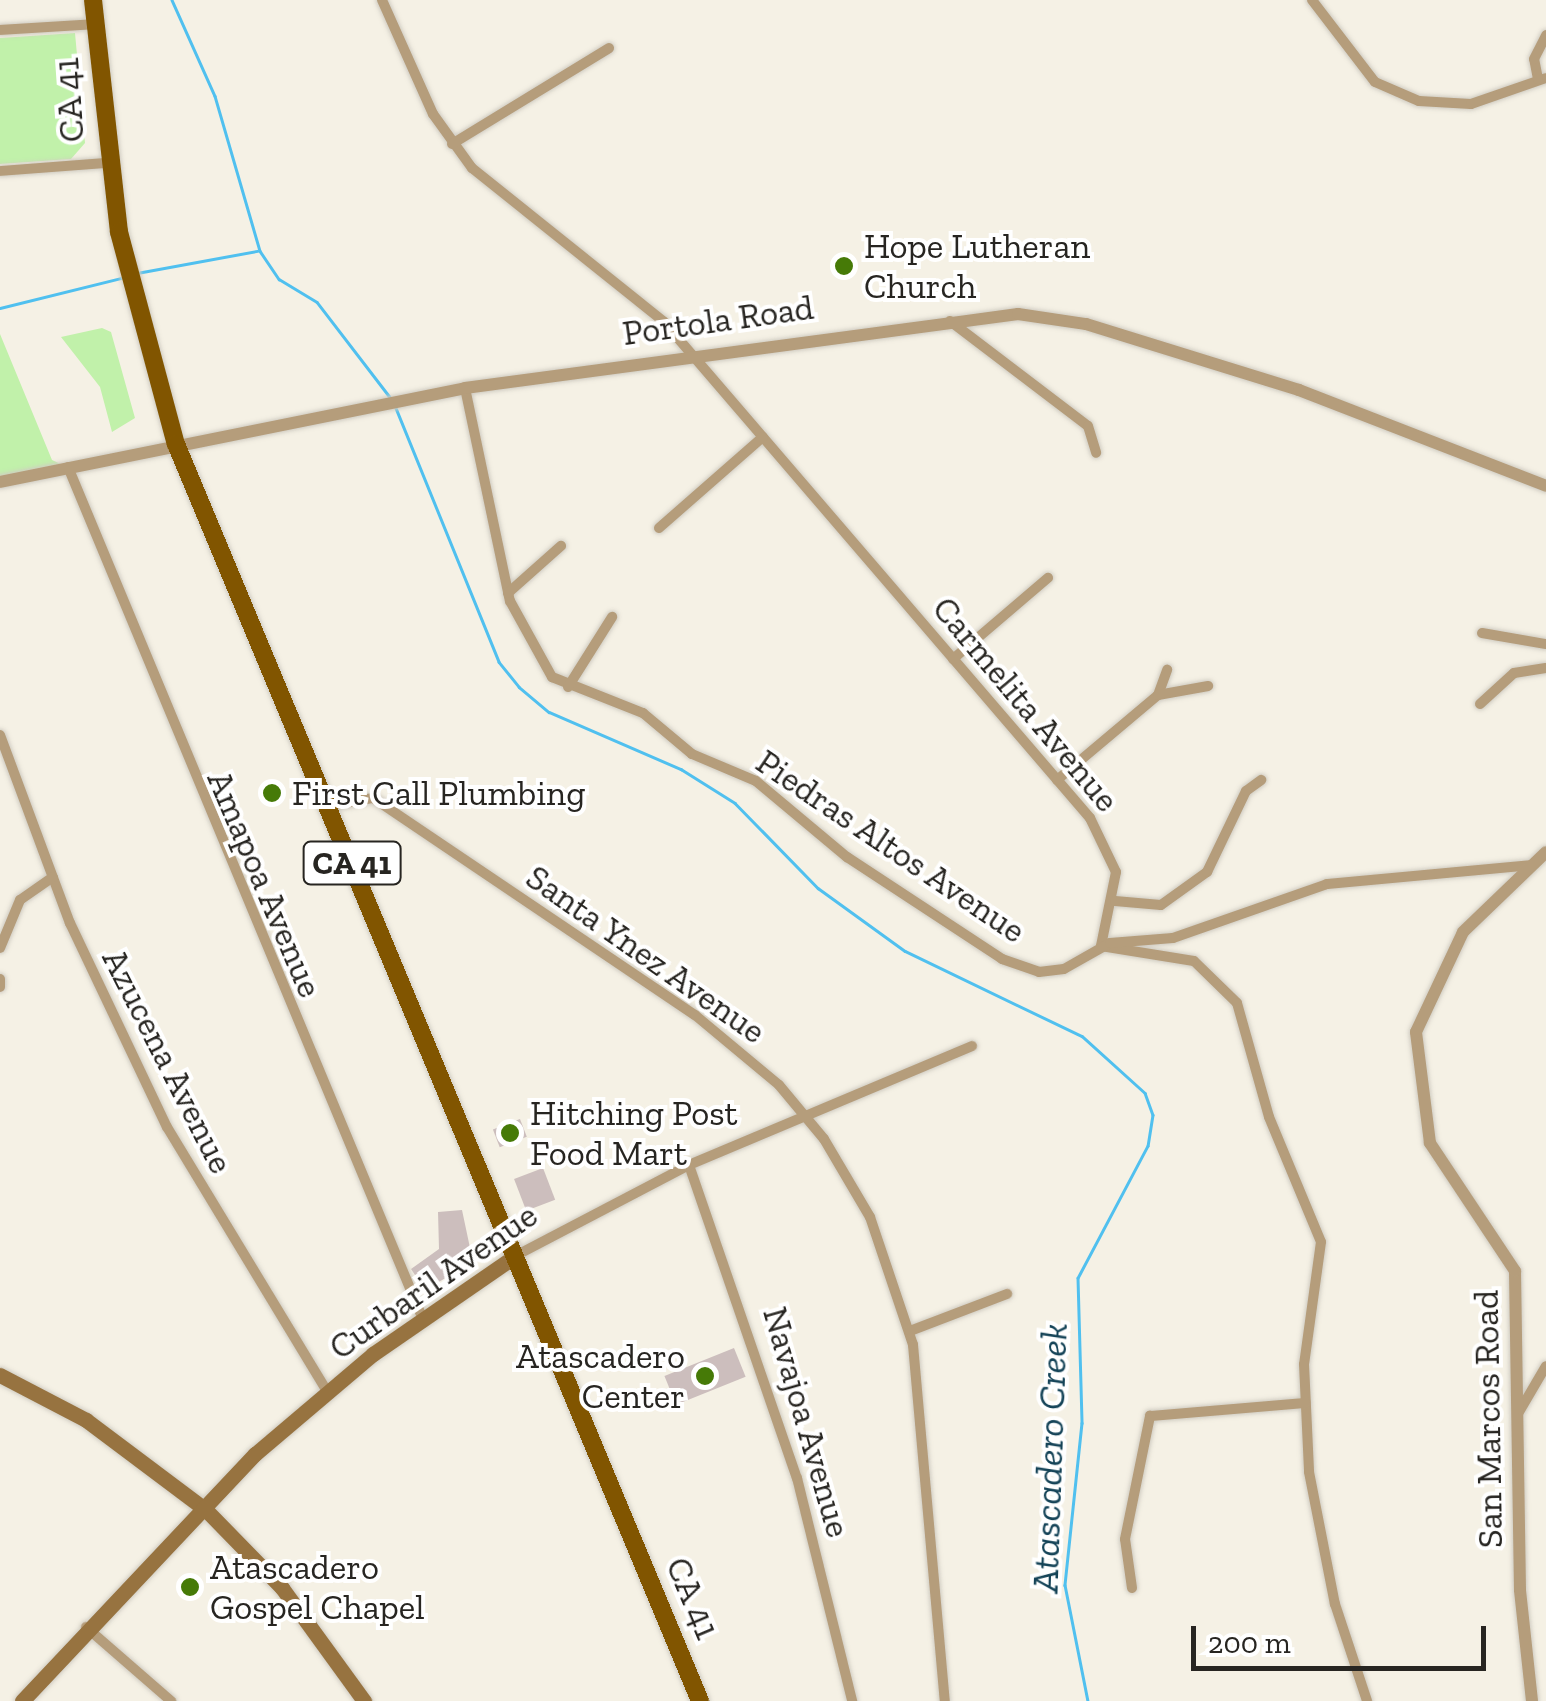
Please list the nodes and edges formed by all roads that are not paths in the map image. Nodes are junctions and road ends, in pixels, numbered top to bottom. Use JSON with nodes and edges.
{"nodes":[{"id":1,"x":93,"y":0,"type":"edge"},
{"id":2,"x":382,"y":0,"type":"edge"},
{"id":3,"x":1312,"y":0,"type":"edge"},
{"id":4,"x":96,"y":24,"type":"junction"},
{"id":5,"x":0,"y":30,"type":"edge"},
{"id":6,"x":1546,"y":35,"type":"edge"},
{"id":7,"x":609,"y":48,"type":"dead end"},
{"id":8,"x":1542,"y":79,"type":"edge"},
{"id":9,"x":452,"y":144,"type":"junction"},
{"id":10,"x":107,"y":164,"type":"junction"},
{"id":11,"x":0,"y":171,"type":"edge"},
{"id":12,"x":949,"y":320,"type":"junction"},
{"id":13,"x":690,"y":352,"type":"junction"},
{"id":14,"x":465,"y":388,"type":"junction"},
{"id":15,"x":763,"y":437,"type":"junction"},
{"id":16,"x":176,"y":444,"type":"junction"},
{"id":17,"x":1096,"y":454,"type":"dead end"},
{"id":18,"x":68,"y":467,"type":"junction"},
{"id":19,"x":0,"y":482,"type":"edge"},
{"id":20,"x":1546,"y":486,"type":"edge"},
{"id":21,"x":659,"y":528,"type":"dead end"},
{"id":22,"x":561,"y":546,"type":"dead end"},
{"id":23,"x":1048,"y":578,"type":"dead end"},
{"id":24,"x":508,"y":594,"type":"junction"},
{"id":25,"x":612,"y":617,"type":"dead end"},
{"id":26,"x":1482,"y":633,"type":"dead end"},
{"id":27,"x":1546,"y":644,"type":"edge"},
{"id":28,"x":953,"y":659,"type":"junction"},
{"id":29,"x":1546,"y":668,"type":"edge"},
{"id":30,"x":1166,"y":670,"type":"dead end"},
{"id":31,"x":1208,"y":686,"type":"dead end"},
{"id":32,"x":568,"y":687,"type":"junction"},
{"id":33,"x":1158,"y":695,"type":"junction"},
{"id":34,"x":1480,"y":704,"type":"dead end"},
{"id":35,"x":0,"y":735,"type":"edge"},
{"id":36,"x":1057,"y":780,"type":"junction"},
{"id":37,"x":1260,"y":780,"type":"dead end"},
{"id":38,"x":328,"y":806,"type":"junction"},
{"id":39,"x":1546,"y":852,"type":"edge"},
{"id":40,"x":1530,"y":865,"type":"junction"},
{"id":41,"x":53,"y":877,"type":"junction"},
{"id":42,"x":1115,"y":902,"type":"junction"},
{"id":43,"x":1101,"y":946,"type":"junction"},
{"id":44,"x":0,"y":948,"type":"edge"},
{"id":45,"x":0,"y":980,"type":"edge"},
{"id":46,"x":0,"y":988,"type":"edge"},
{"id":47,"x":972,"y":1046,"type":"dead end"},
{"id":48,"x":804,"y":1115,"type":"junction"},
{"id":49,"x":689,"y":1165,"type":"junction"},
{"id":50,"x":515,"y":1256,"type":"junction"},
{"id":51,"x":1007,"y":1294,"type":"dead end"},
{"id":52,"x":422,"y":1317,"type":"junction"},
{"id":53,"x":910,"y":1332,"type":"junction"},
{"id":54,"x":1546,"y":1366,"type":"edge"},
{"id":55,"x":0,"y":1374,"type":"edge"},
{"id":56,"x":327,"y":1391,"type":"junction"},
{"id":57,"x":1304,"y":1403,"type":"junction"},
{"id":58,"x":1519,"y":1412,"type":"junction"},
{"id":59,"x":200,"y":1506,"type":"junction"},
{"id":60,"x":1132,"y":1588,"type":"dead end"},
{"id":61,"x":85,"y":1627,"type":"junction"},
{"id":62,"x":22,"y":1701,"type":"edge"},
{"id":63,"x":172,"y":1701,"type":"edge"},
{"id":64,"x":364,"y":1701,"type":"edge"},
{"id":65,"x":700,"y":1701,"type":"edge"},
{"id":66,"x":852,"y":1701,"type":"edge"},
{"id":67,"x":945,"y":1701,"type":"edge"},
{"id":68,"x":1368,"y":1701,"type":"edge"},
{"id":69,"x":1532,"y":1701,"type":"edge"}],
"edges":[{"from":1,"to":4,"type":"main road","name":"CA 41","number":"CA 41"},
{"from":2,"to":9,"type":"street","name":"Carmelita Avenue"},
{"from":3,"to":8,"type":"street"},
{"from":4,"to":5,"type":"street"},
{"from":4,"to":10,"type":"main road","name":"CA 41","number":"CA 41"},
{"from":6,"to":8,"type":"street"},
{"from":7,"to":9,"type":"street"},
{"from":9,"to":13,"type":"street","name":"Carmelita Avenue"},
{"from":10,"to":11,"type":"street"},
{"from":10,"to":16,"type":"main road","name":"CA 41","number":"CA 41"},
{"from":12,"to":13,"type":"street","name":"Portola Road"},
{"from":12,"to":17,"type":"street"},
{"from":12,"to":20,"type":"street","name":"Portola Road"},
{"from":13,"to":14,"type":"street","name":"Portola Road"},
{"from":13,"to":15,"type":"street","name":"Carmelita Avenue"},
{"from":14,"to":16,"type":"street","name":"Portola Road"},
{"from":14,"to":24,"type":"street","name":"Piedras Altos Avenue"},
{"from":15,"to":21,"type":"street"},
{"from":15,"to":28,"type":"street","name":"Carmelita Avenue"},
{"from":16,"to":18,"type":"street","name":"Portola Road"},
{"from":16,"to":38,"type":"main road","name":"CA 41","number":"CA 41"},
{"from":18,"to":19,"type":"street","name":"Portola Road"},
{"from":18,"to":52,"type":"street","name":"Amapoa Avenue"},
{"from":22,"to":24,"type":"street"},
{"from":23,"to":28,"type":"street"},
{"from":24,"to":32,"type":"street","name":"Piedras Altos Avenue"},
{"from":25,"to":32,"type":"street"},
{"from":26,"to":27,"type":"street"},
{"from":28,"to":36,"type":"street","name":"Carmelita Avenue"},
{"from":29,"to":34,"type":"street"},
{"from":30,"to":33,"type":"street"},
{"from":31,"to":33,"type":"street"},
{"from":32,"to":43,"type":"street","name":"Piedras Altos Avenue"},
{"from":33,"to":36,"type":"street"},
{"from":35,"to":41,"type":"street","name":"Azucena Avenue"},
{"from":36,"to":42,"type":"street","name":"Carmelita Avenue"},
{"from":37,"to":42,"type":"street"},
{"from":38,"to":48,"type":"street","name":"Santa Ynez Avenue"},
{"from":38,"to":50,"type":"main road","name":"CA 41","number":"CA 41"},
{"from":39,"to":40,"type":"street","name":"San Marcos Road"},
{"from":40,"to":43,"type":"street"},
{"from":40,"to":58,"type":"street","name":"San Marcos Road"},
{"from":41,"to":44,"type":"street"},
{"from":41,"to":56,"type":"street","name":"Azucena Avenue"},
{"from":42,"to":43,"type":"street","name":"Carmelita Avenue"},
{"from":43,"to":57,"type":"street"},
{"from":45,"to":46,"type":"street"},
{"from":47,"to":48,"type":"street","name":"Curbaril Avenue"},
{"from":48,"to":49,"type":"street","name":"Curbaril Avenue"},
{"from":48,"to":53,"type":"street","name":"Santa Ynez Avenue"},
{"from":49,"to":50,"type":"street","name":"Curbaril Avenue"},
{"from":49,"to":66,"type":"street","name":"Navajoa Avenue"},
{"from":50,"to":52,"type":"main road","name":"Curbaril Avenue"},
{"from":50,"to":65,"type":"main road","name":"CA 41","number":"CA 41"},
{"from":51,"to":53,"type":"street"},
{"from":52,"to":56,"type":"main road","name":"Curbaril Avenue"},
{"from":53,"to":67,"type":"street","name":"Santa Ynez Avenue"},
{"from":54,"to":58,"type":"street"},
{"from":55,"to":59,"type":"main road"},
{"from":56,"to":59,"type":"main road","name":"Curbaril Avenue"},
{"from":57,"to":60,"type":"street"},
{"from":57,"to":68,"type":"street"},
{"from":58,"to":69,"type":"street","name":"San Marcos Road"},
{"from":59,"to":61,"type":"main road","name":"Curbaril Avenue"},
{"from":59,"to":64,"type":"main road"},
{"from":61,"to":62,"type":"main road","name":"Curbaril Avenue"},
{"from":61,"to":63,"type":"street"}]}
